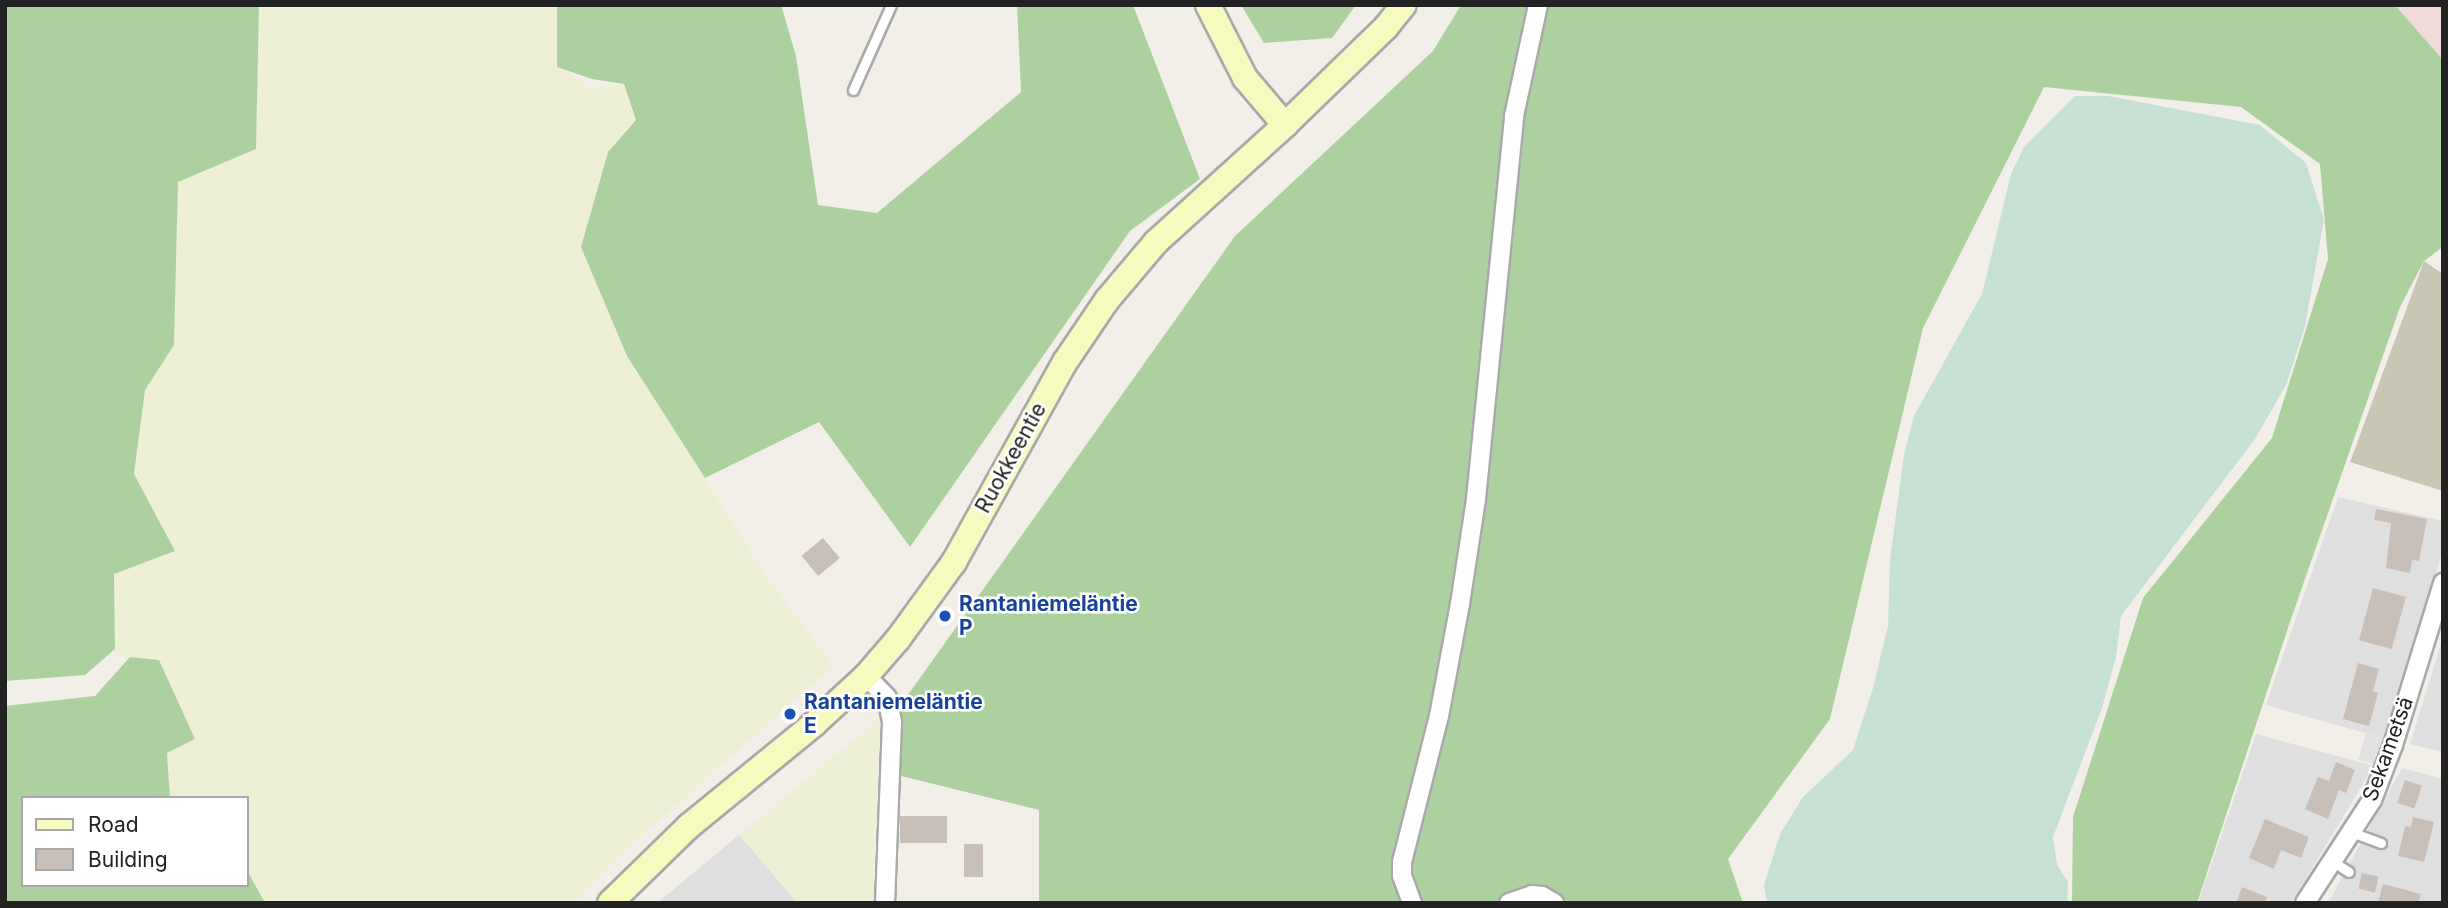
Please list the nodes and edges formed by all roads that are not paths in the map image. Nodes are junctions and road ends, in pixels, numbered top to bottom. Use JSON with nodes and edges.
{"nodes":[{"id":1,"x":891,"y":5,"type":"edge"},
{"id":2,"x":1208,"y":5,"type":"edge"},
{"id":3,"x":1404,"y":5,"type":"edge"},
{"id":4,"x":1538,"y":5,"type":"edge"},
{"id":5,"x":853,"y":90,"type":"dead end"},
{"id":6,"x":1285,"y":125,"type":"junction"},
{"id":7,"x":2443,"y":583,"type":"edge"},
{"id":8,"x":866,"y":676,"type":"junction"},
{"id":9,"x":2351,"y":832,"type":"junction"},
{"id":10,"x":2381,"y":843,"type":"dead end"},
{"id":11,"x":2332,"y":861,"type":"junction"},
{"id":12,"x":2349,"y":872,"type":"dead end"},
{"id":13,"x":610,"y":903,"type":"edge"},
{"id":14,"x":885,"y":903,"type":"edge"},
{"id":15,"x":1412,"y":903,"type":"edge"},
{"id":16,"x":1509,"y":903,"type":"edge"},
{"id":17,"x":1554,"y":903,"type":"edge"},
{"id":18,"x":2305,"y":903,"type":"edge"}],
"edges":[{"from":1,"to":5,"type":"lane"},
{"from":2,"to":6,"type":"street"},
{"from":3,"to":6,"type":"street","name":"Ruokkeentie"},
{"from":4,"to":15,"type":"street"},
{"from":6,"to":8,"type":"street","name":"Ruokkeentie"},
{"from":7,"to":9,"type":"street","name":"Sekametsä"},
{"from":8,"to":13,"type":"street","name":"Ruokkeentie"},
{"from":8,"to":14,"type":"street"},
{"from":9,"to":10,"type":"lane"},
{"from":9,"to":11,"type":"street","name":"Sekametsä"},
{"from":11,"to":12,"type":"lane"},
{"from":11,"to":18,"type":"street","name":"Sekametsä"},
{"from":16,"to":17,"type":"street"}]}
